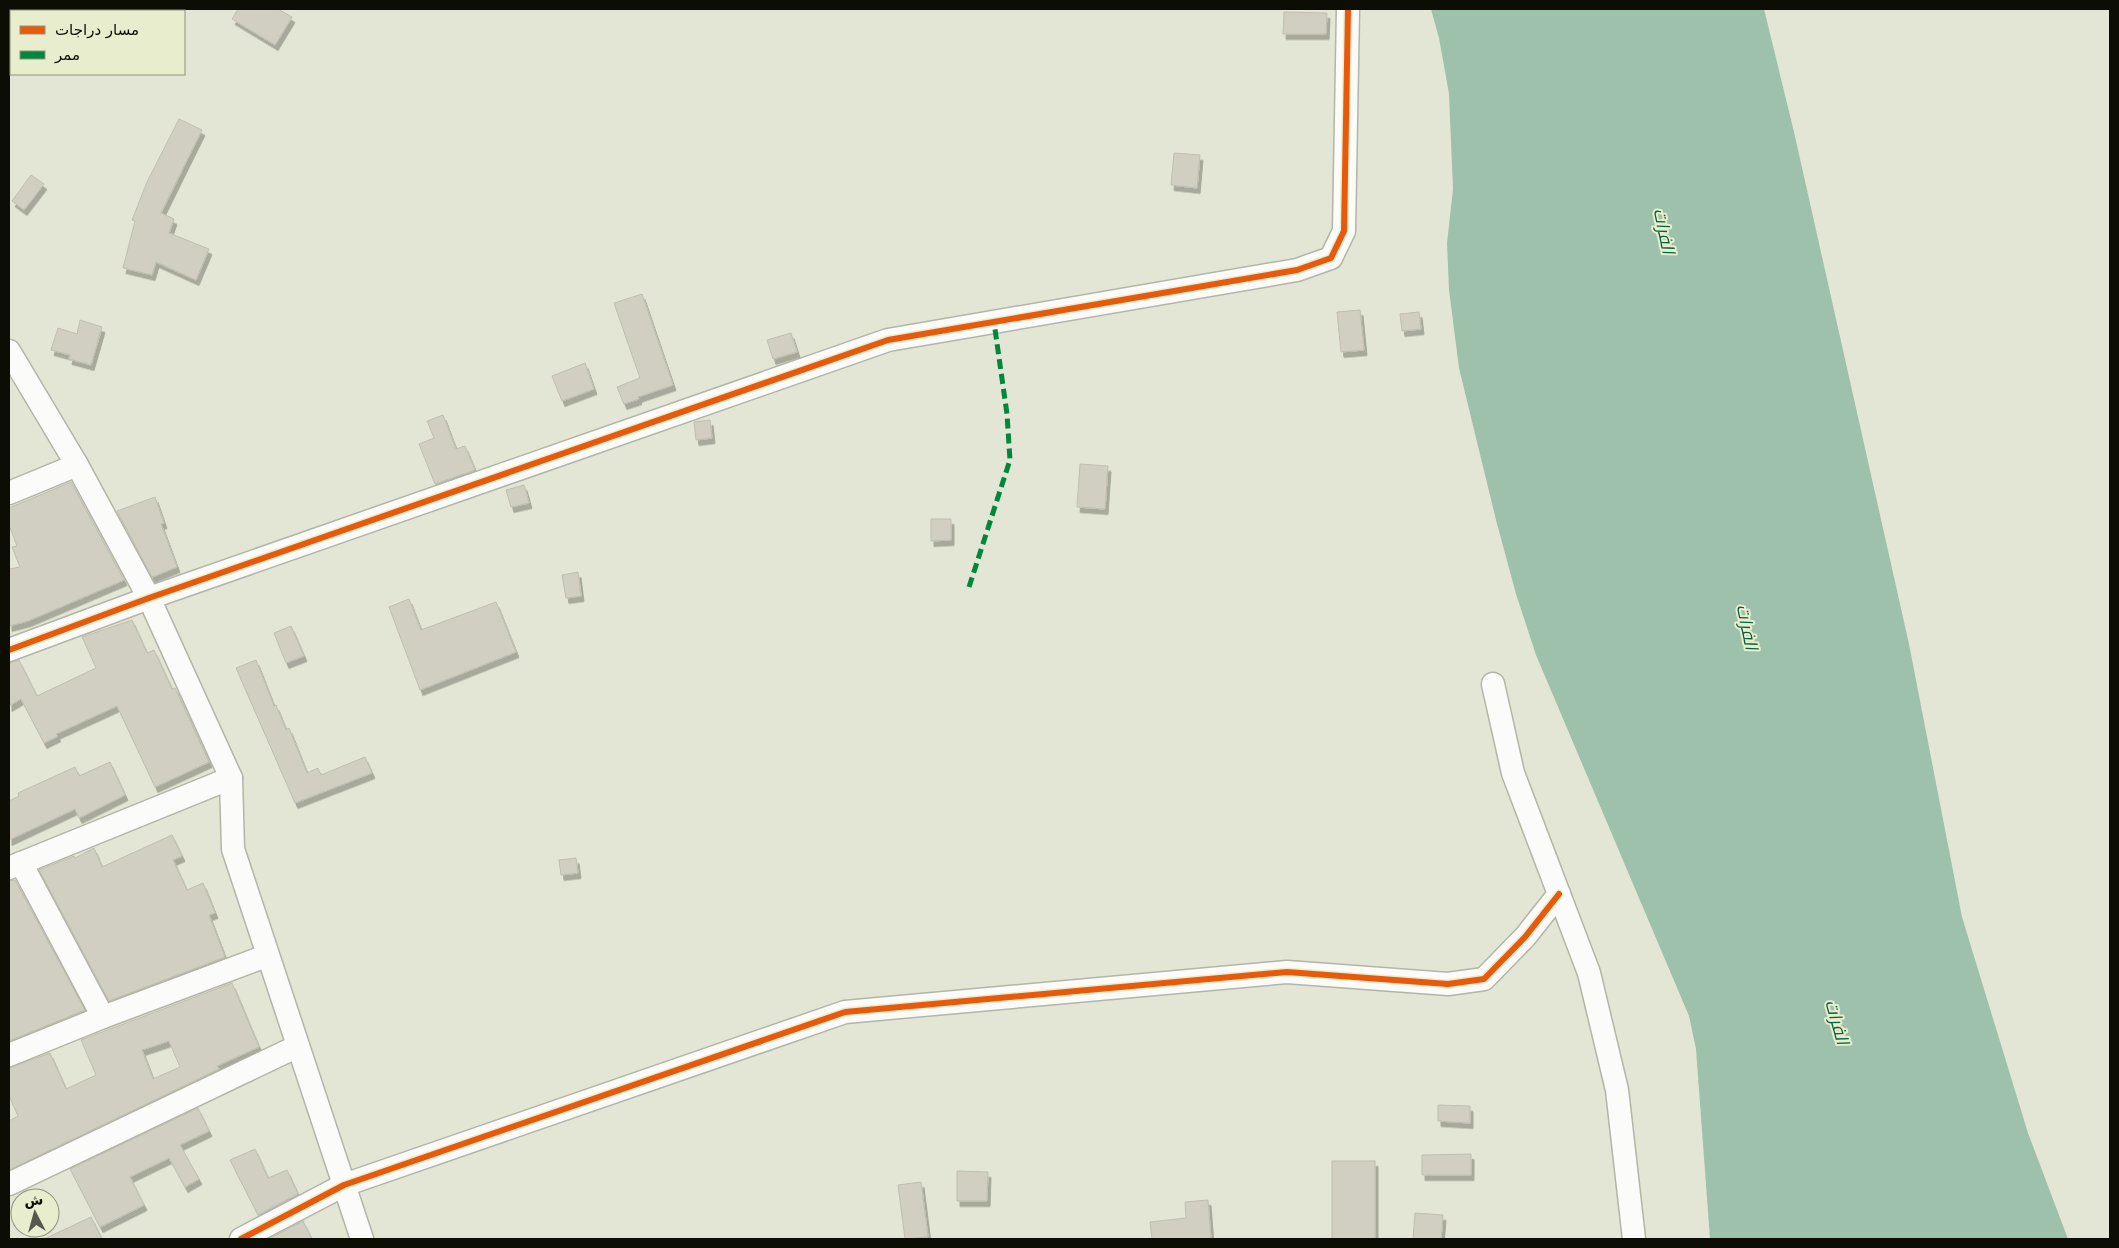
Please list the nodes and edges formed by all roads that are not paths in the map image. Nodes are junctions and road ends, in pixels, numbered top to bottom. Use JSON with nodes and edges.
{"nodes":[{"id":1,"x":1348,"y":9,"type":"edge"},
{"id":2,"x":9,"y":351,"type":"edge"},
{"id":3,"x":77,"y":465,"type":"junction"},
{"id":4,"x":9,"y":493,"type":"edge"},
{"id":5,"x":149,"y":598,"type":"junction"},
{"id":6,"x":9,"y":650,"type":"edge"},
{"id":7,"x":1493,"y":684,"type":"dead end"},
{"id":8,"x":231,"y":778,"type":"junction"},
{"id":9,"x":15,"y":865,"type":"edge"},
{"id":10,"x":1559,"y":894,"type":"junction"},
{"id":11,"x":266,"y":956,"type":"junction"},
{"id":12,"x":103,"y":1017,"type":"junction"},
{"id":13,"x":298,"y":1046,"type":"junction"},
{"id":14,"x":9,"y":1055,"type":"edge"},
{"id":15,"x":9,"y":1184,"type":"edge"},
{"id":16,"x":344,"y":1185,"type":"junction"},
{"id":17,"x":242,"y":1239,"type":"edge"},
{"id":18,"x":362,"y":1239,"type":"edge"},
{"id":19,"x":1634,"y":1239,"type":"edge"}],
"edges":[{"from":1,"to":5,"type":"street"},
{"from":2,"to":3,"type":"street"},
{"from":3,"to":4,"type":"street"},
{"from":3,"to":5,"type":"street"},
{"from":5,"to":6,"type":"street"},
{"from":5,"to":8,"type":"street"},
{"from":7,"to":10,"type":"street"},
{"from":8,"to":9,"type":"street"},
{"from":8,"to":11,"type":"street"},
{"from":9,"to":12,"type":"street"},
{"from":10,"to":16,"type":"street"},
{"from":10,"to":19,"type":"street"},
{"from":11,"to":12,"type":"street"},
{"from":11,"to":13,"type":"street"},
{"from":12,"to":14,"type":"street"},
{"from":13,"to":15,"type":"street"},
{"from":13,"to":16,"type":"street"},
{"from":16,"to":17,"type":"street"},
{"from":16,"to":18,"type":"street"}]}
